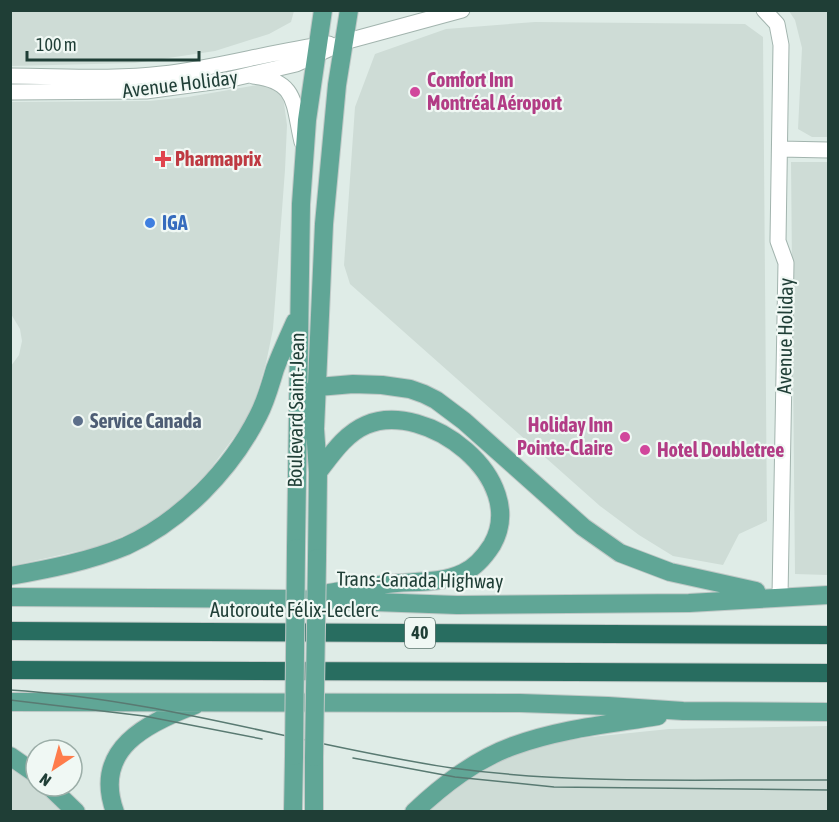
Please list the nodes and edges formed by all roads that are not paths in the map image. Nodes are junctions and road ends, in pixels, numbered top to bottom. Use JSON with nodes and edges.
{"nodes":[{"id":1,"x":323,"y":10,"type":"edge"},
{"id":2,"x":349,"y":10,"type":"edge"},
{"id":3,"x":462,"y":10,"type":"edge"},
{"id":4,"x":764,"y":10,"type":"edge"},
{"id":5,"x":344,"y":42,"type":"junction"},
{"id":6,"x":316,"y":50,"type":"junction"},
{"id":7,"x":250,"y":75,"type":"junction"},
{"id":8,"x":10,"y":76,"type":"edge"},
{"id":9,"x":10,"y":92,"type":"edge"},
{"id":10,"x":304,"y":149,"type":"junction"},
{"id":11,"x":780,"y":149,"type":"junction"},
{"id":12,"x":828,"y":150,"type":"edge"},
{"id":13,"x":299,"y":312,"type":"junction"},
{"id":14,"x":318,"y":387,"type":"junction"},
{"id":15,"x":298,"y":400,"type":"junction"},
{"id":16,"x":318,"y":472,"type":"junction"},
{"id":17,"x":10,"y":576,"type":"edge"},
{"id":18,"x":828,"y":595,"type":"edge"},
{"id":19,"x":780,"y":596,"type":"junction"},
{"id":20,"x":10,"y":597,"type":"edge"},
{"id":21,"x":291,"y":599,"type":"junction"},
{"id":22,"x":10,"y":631,"type":"edge"},
{"id":23,"x":828,"y":634,"type":"edge"},
{"id":24,"x":10,"y":670,"type":"edge"},
{"id":25,"x":828,"y":674,"type":"edge"},
{"id":26,"x":205,"y":701,"type":"junction"},
{"id":27,"x":10,"y":702,"type":"edge"},
{"id":28,"x":683,"y":711,"type":"junction"},
{"id":29,"x":823,"y":712,"type":"edge"},
{"id":30,"x":10,"y":756,"type":"edge"},
{"id":31,"x":24,"y":766,"type":"edge"},
{"id":32,"x":61,"y":798,"type":"edge"},
{"id":33,"x":76,"y":812,"type":"edge"},
{"id":34,"x":116,"y":812,"type":"edge"},
{"id":35,"x":293,"y":812,"type":"edge"},
{"id":36,"x":314,"y":812,"type":"edge"},
{"id":37,"x":414,"y":812,"type":"edge"}],
"edges":[{"from":1,"to":6,"type":"main road","name":"Boulevard Saint-Jean"},
{"from":2,"to":5,"type":"main road","name":"Boulevard Saint-Jean"},
{"from":3,"to":5,"type":"street","name":"Avenue Holiday"},
{"from":4,"to":11,"type":"street","name":"Avenue Holiday"},
{"from":5,"to":6,"type":"street","name":"Avenue Holiday"},
{"from":5,"to":14,"type":"main road","name":"Boulevard Saint-Jean"},
{"from":6,"to":7,"type":"street","name":"Avenue Holiday"},
{"from":6,"to":8,"type":"street","name":"Avenue Holiday"},
{"from":6,"to":10,"type":"main road","name":"Boulevard Saint-Jean"},
{"from":7,"to":9,"type":"street","name":"Avenue Holiday"},
{"from":7,"to":10,"type":"street"},
{"from":10,"to":13,"type":"main road","name":"Boulevard Saint-Jean"},
{"from":11,"to":12,"type":"street"},
{"from":11,"to":19,"type":"street","name":"Avenue Holiday"},
{"from":13,"to":15,"type":"main road","name":"Boulevard Saint-Jean"},
{"from":13,"to":17,"type":"main road"},
{"from":14,"to":15,"type":"main road"},
{"from":14,"to":16,"type":"main road","name":"Boulevard Saint-Jean"},
{"from":14,"to":19,"type":"main road"},
{"from":15,"to":35,"type":"main road","name":"Boulevard Saint-Jean","bridge":true},
{"from":16,"to":21,"type":"main road"},
{"from":16,"to":36,"type":"main road","name":"Boulevard Saint-Jean","bridge":true},
{"from":18,"to":19,"type":"main road","name":"Trans-Canada Highway"},
{"from":19,"to":21,"type":"main road","name":"Trans-Canada Highway"},
{"from":20,"to":21,"type":"main road","name":"Trans-Canada Highway"},
{"from":22,"to":23,"type":"highway","name":"Autoroute Félix-Leclerc","number":"40"},
{"from":24,"to":25,"type":"highway","number":"40"},
{"from":26,"to":27,"type":"main road"},
{"from":26,"to":28,"type":"main road"},
{"from":26,"to":34,"type":"main road"},
{"from":28,"to":29,"type":"main road"},
{"from":28,"to":37,"type":"main road"},
{"from":30,"to":31,"type":"main road"},
{"from":32,"to":33,"type":"main road"}]}
